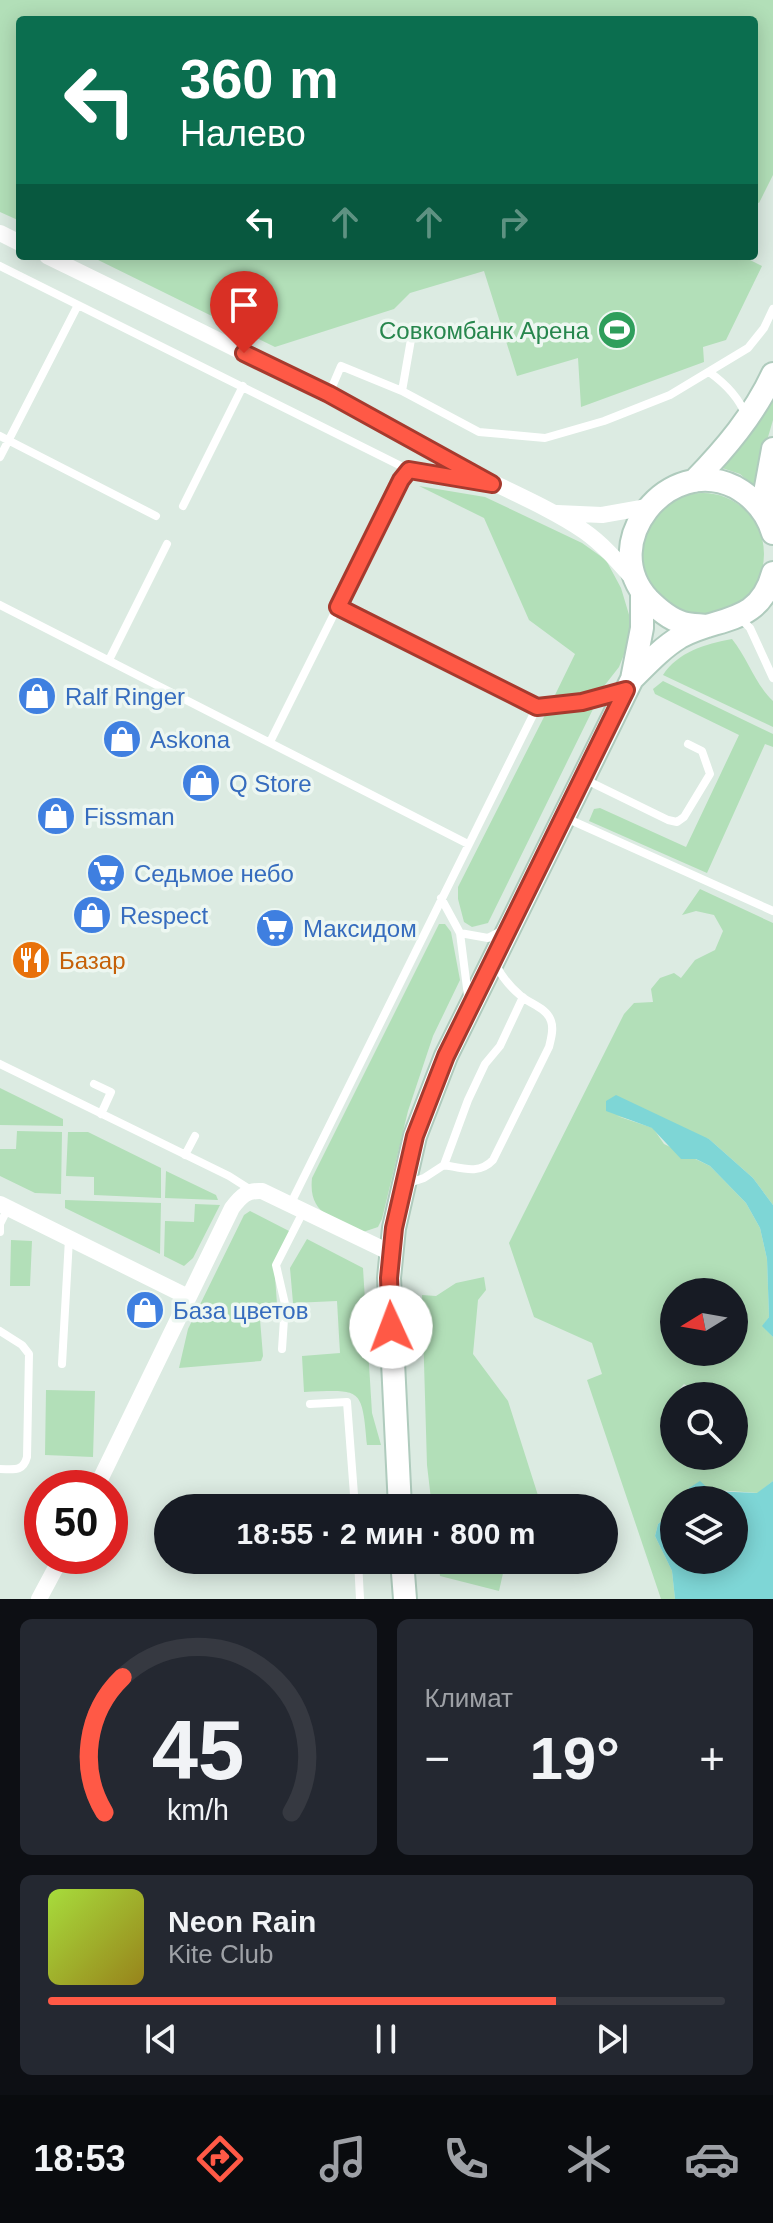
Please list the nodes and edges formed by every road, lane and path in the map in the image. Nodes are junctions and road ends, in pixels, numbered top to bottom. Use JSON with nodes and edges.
{"nodes":[{"id":1,"x":55,"y":260,"type":"edge"},
{"id":2,"x":0,"y":266,"type":"edge"},
{"id":3,"x":78,"y":305,"type":"junction"},
{"id":4,"x":773,"y":309,"type":"edge"},
{"id":5,"x":413,"y":328,"type":"dead end"},
{"id":6,"x":709,"y":372,"type":"junction"},
{"id":7,"x":773,"y":374,"type":"edge"},
{"id":8,"x":243,"y":386,"type":"junction"},
{"id":9,"x":402,"y":391,"type":"junction"},
{"id":10,"x":329,"y":394,"type":"junction"},
{"id":11,"x":747,"y":419,"type":"junction"},
{"id":12,"x":4,"y":438,"type":"edge"},
{"id":13,"x":773,"y":449,"type":"edge"},
{"id":14,"x":0,"y":457,"type":"edge"},
{"id":15,"x":409,"y":470,"type":"junction"},
{"id":16,"x":694,"y":481,"type":"junction"},
{"id":17,"x":492,"y":484,"type":"junction"},
{"id":18,"x":183,"y":506,"type":"dead end"},
{"id":19,"x":647,"y":507,"type":"junction"},
{"id":20,"x":762,"y":509,"type":"junction"},
{"id":21,"x":551,"y":513,"type":"junction"},
{"id":22,"x":156,"y":516,"type":"dead end"},
{"id":23,"x":773,"y":533,"type":"edge"},
{"id":24,"x":167,"y":544,"type":"dead end"},
{"id":25,"x":773,"y":573,"type":"edge"},
{"id":26,"x":640,"y":588,"type":"junction"},
{"id":27,"x":0,"y":605,"type":"edge"},
{"id":28,"x":338,"y":607,"type":"junction"},
{"id":29,"x":773,"y":610,"type":"edge"},
{"id":30,"x":743,"y":614,"type":"junction"},
{"id":31,"x":707,"y":626,"type":"junction"},
{"id":32,"x":109,"y":660,"type":"junction"},
{"id":33,"x":773,"y":678,"type":"edge"},
{"id":34,"x":629,"y":684,"type":"junction"},
{"id":35,"x":537,"y":707,"type":"junction"},
{"id":36,"x":270,"y":742,"type":"junction"},
{"id":37,"x":688,"y":744,"type":"dead end"},
{"id":38,"x":582,"y":778,"type":"junction"},
{"id":39,"x":563,"y":817,"type":"junction"},
{"id":40,"x":468,"y":844,"type":"junction"},
{"id":41,"x":441,"y":898,"type":"junction"},
{"id":42,"x":773,"y":911,"type":"edge"},
{"id":43,"x":507,"y":929,"type":"junction"},
{"id":44,"x":460,"y":933,"type":"junction"},
{"id":45,"x":492,"y":958,"type":"junction"},
{"id":46,"x":523,"y":997,"type":"junction"},
{"id":47,"x":469,"y":1007,"type":"junction"},
{"id":48,"x":0,"y":1064,"type":"edge"},
{"id":49,"x":94,"y":1084,"type":"dead end"},
{"id":50,"x":101,"y":1114,"type":"junction"},
{"id":51,"x":195,"y":1136,"type":"dead end"},
{"id":52,"x":185,"y":1155,"type":"junction"},
{"id":53,"x":444,"y":1165,"type":"junction"},
{"id":54,"x":404,"y":1185,"type":"junction"},
{"id":55,"x":251,"y":1190,"type":"junction"},
{"id":56,"x":4,"y":1206,"type":"edge"},
{"id":57,"x":296,"y":1208,"type":"junction"},
{"id":58,"x":0,"y":1232,"type":"edge"},
{"id":59,"x":69,"y":1238,"type":"junction"},
{"id":60,"x":391,"y":1253,"type":"junction"},
{"id":61,"x":188,"y":1297,"type":"junction"},
{"id":62,"x":0,"y":1331,"type":"edge"},
{"id":63,"x":282,"y":1349,"type":"dead end"},
{"id":64,"x":62,"y":1364,"type":"dead end"},
{"id":65,"x":310,"y":1404,"type":"dead end"},
{"id":66,"x":0,"y":1469,"type":"edge"},
{"id":67,"x":105,"y":1470,"type":"edge"},
{"id":68,"x":354,"y":1494,"type":"edge"},
{"id":69,"x":399,"y":1494,"type":"edge"},
{"id":70,"x":53,"y":1574,"type":"edge"},
{"id":71,"x":359,"y":1574,"type":"edge"},
{"id":72,"x":403,"y":1574,"type":"edge"},
{"id":73,"x":42,"y":1598,"type":"edge"},
{"id":74,"x":360,"y":1599,"type":"edge"},
{"id":75,"x":405,"y":1599,"type":"edge"}],
"edges":[{"from":1,"to":10,"type":"street"},
{"from":2,"to":3,"type":"lane"},
{"from":3,"to":8,"type":"lane"},
{"from":3,"to":12,"type":"lane"},
{"from":4,"to":6,"type":"lane"},
{"from":5,"to":9,"type":"lane"},
{"from":6,"to":9,"type":"lane"},
{"from":6,"to":11,"type":"lane"},
{"from":7,"to":11,"type":"main road"},
{"from":8,"to":15,"type":"lane"},
{"from":8,"to":18,"type":"lane"},
{"from":9,"to":10,"type":"lane"},
{"from":10,"to":17,"type":"street"},
{"from":11,"to":16,"type":"main road"},
{"from":12,"to":14,"type":"lane"},
{"from":12,"to":22,"type":"lane"},
{"from":13,"to":20,"type":"main road"},
{"from":15,"to":17,"type":"lane"},
{"from":15,"to":28,"type":"lane"},
{"from":16,"to":19,"type":"main road"},
{"from":16,"to":20,"type":"main road"},
{"from":17,"to":21,"type":"street"},
{"from":19,"to":21,"type":"street"},
{"from":19,"to":26,"type":"main road"},
{"from":20,"to":23,"type":"main road"},
{"from":21,"to":26,"type":"street"},
{"from":24,"to":32,"type":"lane"},
{"from":25,"to":30,"type":"main road"},
{"from":26,"to":31,"type":"main road"},
{"from":26,"to":34,"type":"main road"},
{"from":27,"to":32,"type":"lane"},
{"from":28,"to":35,"type":"lane"},
{"from":28,"to":36,"type":"lane"},
{"from":29,"to":30,"type":"main road"},
{"from":30,"to":31,"type":"main road"},
{"from":30,"to":33,"type":"lane"},
{"from":31,"to":34,"type":"main road"},
{"from":32,"to":36,"type":"lane"},
{"from":34,"to":35,"type":"lane"},
{"from":34,"to":38,"type":"main road"},
{"from":35,"to":40,"type":"lane"},
{"from":36,"to":40,"type":"lane"},
{"from":37,"to":38,"type":"lane"},
{"from":38,"to":39,"type":"main road"},
{"from":39,"to":42,"type":"lane"},
{"from":39,"to":43,"type":"main road"},
{"from":40,"to":41,"type":"lane"},
{"from":41,"to":44,"type":"lane"},
{"from":41,"to":57,"type":"lane"},
{"from":43,"to":44,"type":"lane"},
{"from":43,"to":45,"type":"main road"},
{"from":44,"to":47,"type":"lane"},
{"from":45,"to":46,"type":"lane"},
{"from":45,"to":47,"type":"main road"},
{"from":46,"to":53,"type":"lane"},
{"from":46,"to":53,"type":"lane"},
{"from":47,"to":54,"type":"main road"},
{"from":48,"to":50,"type":"lane"},
{"from":49,"to":50,"type":"lane"},
{"from":50,"to":52,"type":"lane"},
{"from":51,"to":52,"type":"lane"},
{"from":52,"to":55,"type":"lane"},
{"from":53,"to":54,"type":"lane"},
{"from":54,"to":60,"type":"main road"},
{"from":55,"to":57,"type":"street"},
{"from":55,"to":61,"type":"street"},
{"from":56,"to":58,"type":"lane"},
{"from":56,"to":59,"type":"street"},
{"from":57,"to":60,"type":"street"},
{"from":57,"to":63,"type":"lane"},
{"from":59,"to":61,"type":"street"},
{"from":59,"to":64,"type":"lane"},
{"from":60,"to":69,"type":"main road"},
{"from":61,"to":67,"type":"street"},
{"from":62,"to":66,"type":"lane"},
{"from":65,"to":68,"type":"lane"},
{"from":70,"to":73,"type":"street"},
{"from":71,"to":74,"type":"lane"},
{"from":72,"to":75,"type":"main road"}]}
